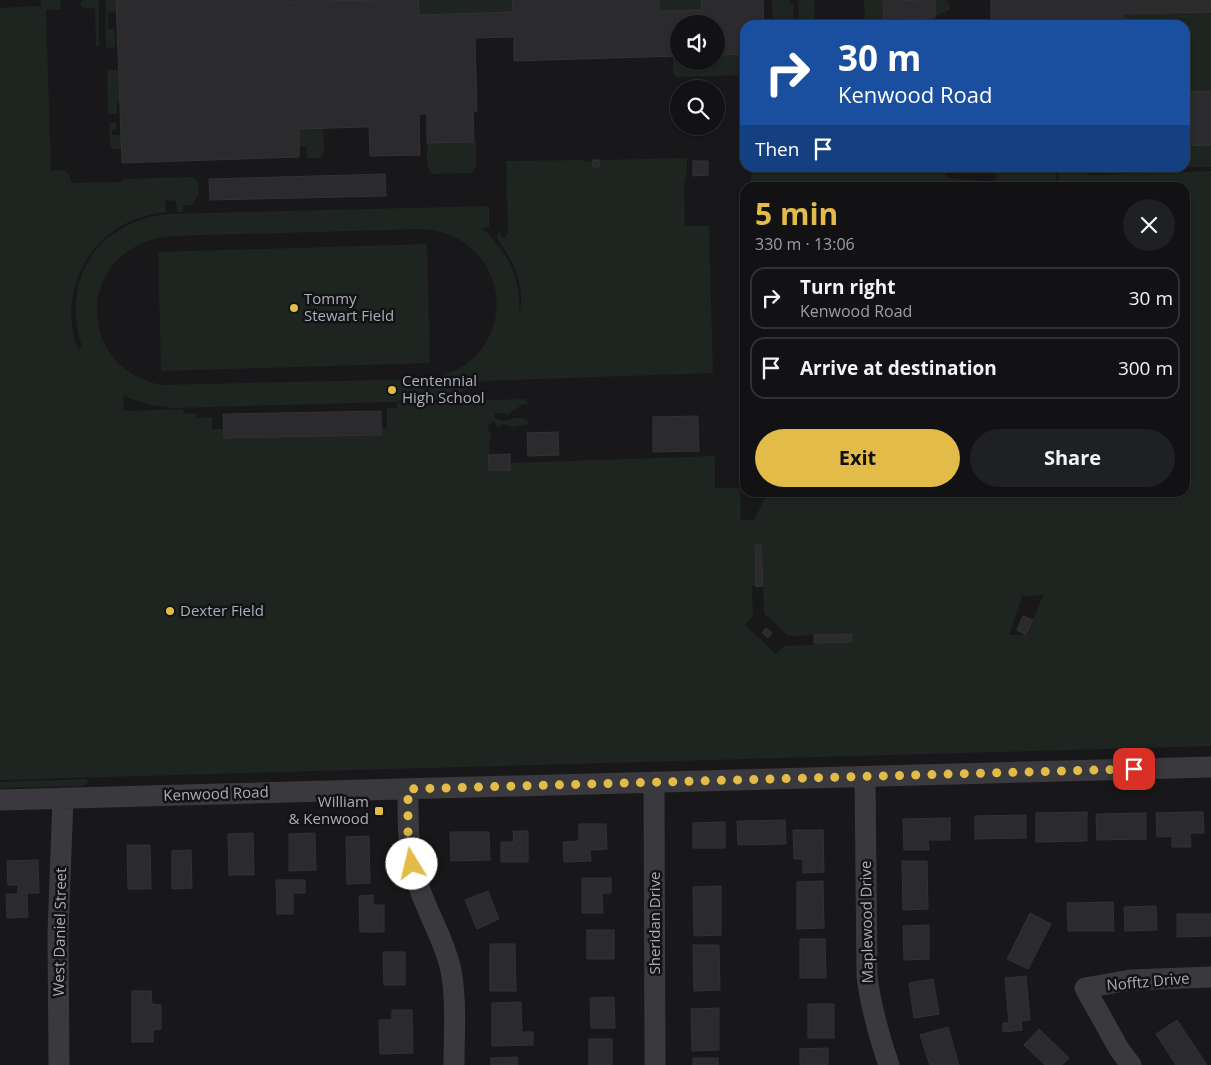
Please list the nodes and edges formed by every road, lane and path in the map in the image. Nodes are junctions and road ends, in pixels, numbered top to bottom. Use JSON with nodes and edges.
{"nodes":[{"id":1,"x":1211,"y":767,"type":"edge"},
{"id":2,"x":865,"y":777,"type":"junction"},
{"id":3,"x":654,"y":782,"type":"junction"},
{"id":4,"x":408,"y":789,"type":"junction"},
{"id":5,"x":63,"y":798,"type":"junction"},
{"id":6,"x":0,"y":800,"type":"edge"},
{"id":7,"x":1211,"y":977,"type":"edge"},
{"id":8,"x":59,"y":1065,"type":"edge"},
{"id":9,"x":454,"y":1065,"type":"edge"},
{"id":10,"x":656,"y":1065,"type":"edge"},
{"id":11,"x":889,"y":1065,"type":"edge"},
{"id":12,"x":1131,"y":1065,"type":"edge"}],
"edges":[{"from":1,"to":2,"type":"street","name":"Kenwood Road"},
{"from":2,"to":3,"type":"street","name":"Kenwood Road"},
{"from":2,"to":11,"type":"street","name":"Maplewood Drive"},
{"from":3,"to":4,"type":"street","name":"Kenwood Road"},
{"from":3,"to":10,"type":"street","name":"Sheridan Drive"},
{"from":4,"to":5,"type":"street","name":"Kenwood Road"},
{"from":4,"to":9,"type":"street"},
{"from":5,"to":6,"type":"street","name":"Kenwood Road"},
{"from":5,"to":8,"type":"street","name":"West Daniel Street"},
{"from":7,"to":12,"type":"street","name":"Nofftz Drive"}]}
